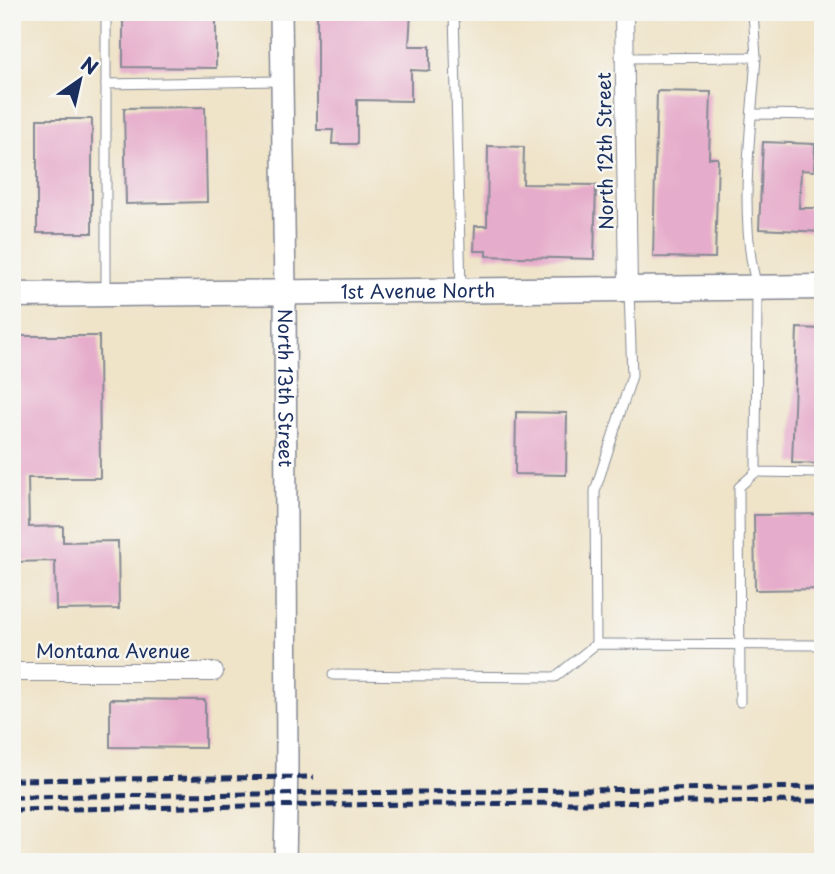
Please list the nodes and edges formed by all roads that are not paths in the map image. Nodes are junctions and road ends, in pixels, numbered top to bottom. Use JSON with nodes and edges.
{"nodes":[{"id":1,"x":106,"y":12,"type":"edge"},
{"id":2,"x":281,"y":12,"type":"edge"},
{"id":3,"x":453,"y":12,"type":"edge"},
{"id":4,"x":624,"y":12,"type":"edge"},
{"id":5,"x":754,"y":12,"type":"edge"},
{"id":6,"x":756,"y":57,"type":"junction"},
{"id":7,"x":625,"y":58,"type":"junction"},
{"id":8,"x":282,"y":81,"type":"junction"},
{"id":9,"x":106,"y":84,"type":"junction"},
{"id":10,"x":752,"y":114,"type":"junction"},
{"id":11,"x":823,"y":115,"type":"edge"},
{"id":12,"x":757,"y":287,"type":"junction"},
{"id":13,"x":823,"y":287,"type":"edge"},
{"id":14,"x":628,"y":289,"type":"junction"},
{"id":15,"x":461,"y":290,"type":"junction"},
{"id":16,"x":285,"y":292,"type":"junction"},
{"id":17,"x":106,"y":294,"type":"junction"},
{"id":18,"x":12,"y":295,"type":"edge"},
{"id":19,"x":756,"y":472,"type":"junction"},
{"id":20,"x":823,"y":473,"type":"edge"},
{"id":21,"x":596,"y":644,"type":"junction"},
{"id":22,"x":740,"y":645,"type":"junction"},
{"id":23,"x":823,"y":645,"type":"edge"},
{"id":24,"x":12,"y":672,"type":"edge"},
{"id":25,"x":214,"y":672,"type":"dead end"},
{"id":26,"x":333,"y":675,"type":"dead end"},
{"id":27,"x":740,"y":702,"type":"dead end"},
{"id":28,"x":285,"y":862,"type":"edge"}],
"edges":[{"from":1,"to":9,"type":"lane"},
{"from":2,"to":8,"type":"street","name":"North 13th Street"},
{"from":3,"to":15,"type":"lane"},
{"from":4,"to":7,"type":"street","name":"North 12th Street"},
{"from":5,"to":6,"type":"lane"},
{"from":6,"to":7,"type":"lane"},
{"from":6,"to":10,"type":"lane"},
{"from":7,"to":14,"type":"street","name":"North 12th Street"},
{"from":8,"to":9,"type":"lane"},
{"from":8,"to":16,"type":"street","name":"North 13th Street"},
{"from":9,"to":17,"type":"lane"},
{"from":10,"to":11,"type":"lane"},
{"from":10,"to":12,"type":"lane"},
{"from":12,"to":13,"type":"main road","name":"1st Avenue North"},
{"from":12,"to":14,"type":"main road","name":"1st Avenue North"},
{"from":12,"to":19,"type":"lane"},
{"from":14,"to":15,"type":"main road","name":"1st Avenue North"},
{"from":14,"to":21,"type":"lane"},
{"from":15,"to":16,"type":"main road","name":"1st Avenue North"},
{"from":16,"to":17,"type":"main road","name":"1st Avenue North"},
{"from":16,"to":28,"type":"street","name":"North 13th Street"},
{"from":17,"to":18,"type":"main road","name":"1st Avenue North"},
{"from":19,"to":20,"type":"lane"},
{"from":19,"to":22,"type":"lane"},
{"from":21,"to":22,"type":"lane"},
{"from":21,"to":26,"type":"lane"},
{"from":22,"to":23,"type":"lane"},
{"from":22,"to":27,"type":"lane"},
{"from":24,"to":25,"type":"street","name":"Montana Avenue"}]}
